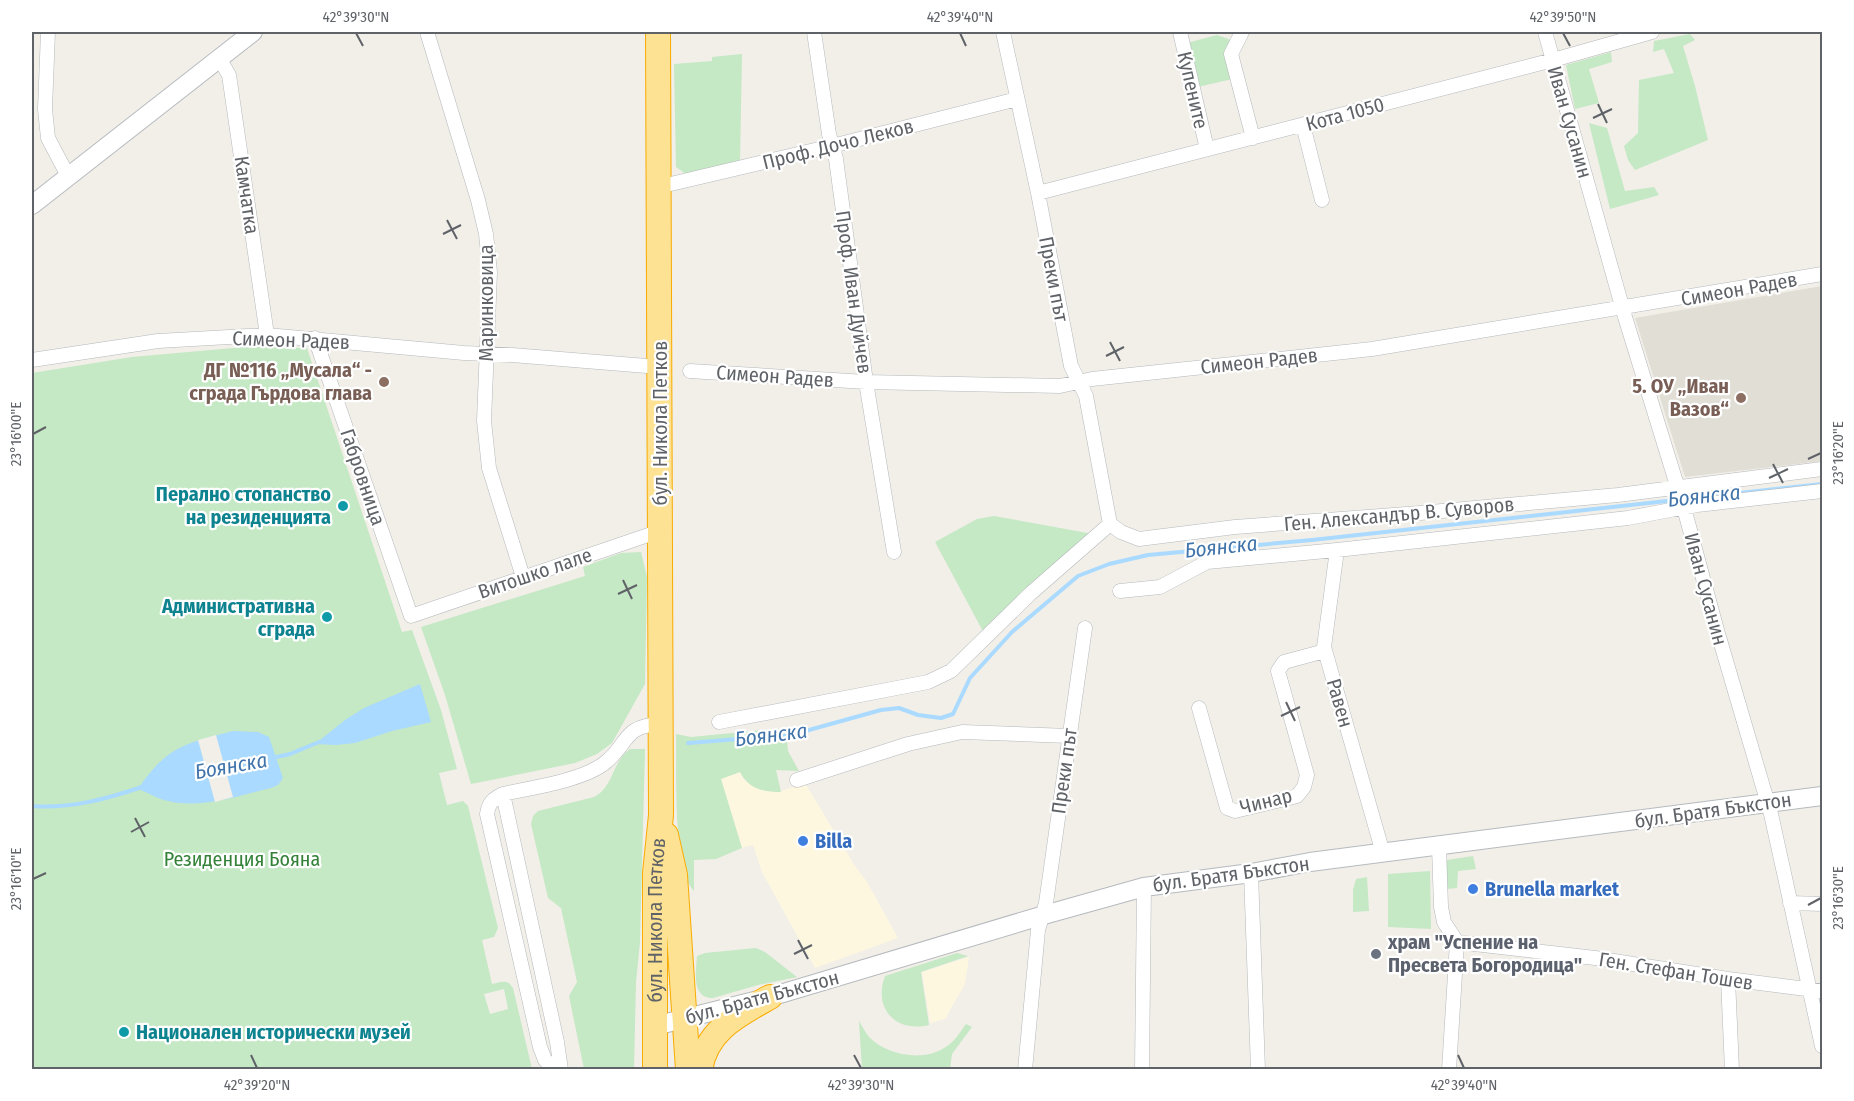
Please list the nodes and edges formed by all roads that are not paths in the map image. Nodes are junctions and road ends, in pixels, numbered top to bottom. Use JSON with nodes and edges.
{"nodes":[{"id":1,"x":48,"y":32,"type":"edge"},
{"id":2,"x":253,"y":32,"type":"edge"},
{"id":3,"x":427,"y":32,"type":"edge"},
{"id":4,"x":658,"y":32,"type":"edge"},
{"id":5,"x":814,"y":32,"type":"edge"},
{"id":6,"x":1003,"y":32,"type":"edge"},
{"id":7,"x":1180,"y":32,"type":"edge"},
{"id":8,"x":1242,"y":32,"type":"edge"},
{"id":9,"x":1545,"y":32,"type":"edge"},
{"id":10,"x":1652,"y":32,"type":"edge"},
{"id":11,"x":219,"y":58,"type":"junction"},
{"id":12,"x":1553,"y":60,"type":"junction"},
{"id":13,"x":1017,"y":99,"type":"junction"},
{"id":14,"x":1303,"y":124,"type":"junction"},
{"id":15,"x":1252,"y":138,"type":"junction"},
{"id":16,"x":832,"y":146,"type":"junction"},
{"id":17,"x":1207,"y":149,"type":"junction"},
{"id":18,"x":68,"y":176,"type":"junction"},
{"id":19,"x":658,"y":187,"type":"junction"},
{"id":20,"x":1038,"y":193,"type":"junction"},
{"id":21,"x":1322,"y":200,"type":"dead end"},
{"id":22,"x":32,"y":205,"type":"edge"},
{"id":23,"x":1822,"y":274,"type":"edge"},
{"id":24,"x":1623,"y":308,"type":"junction"},
{"id":25,"x":267,"y":335,"type":"junction"},
{"id":26,"x":315,"y":338,"type":"junction"},
{"id":27,"x":488,"y":354,"type":"junction"},
{"id":28,"x":32,"y":360,"type":"edge"},
{"id":29,"x":659,"y":367,"type":"junction"},
{"id":30,"x":690,"y":370,"type":"dead end"},
{"id":31,"x":866,"y":382,"type":"junction"},
{"id":32,"x":1078,"y":382,"type":"junction"},
{"id":33,"x":1822,"y":470,"type":"edge"},
{"id":34,"x":1677,"y":486,"type":"junction"},
{"id":35,"x":1822,"y":491,"type":"edge"},
{"id":36,"x":1684,"y":508,"type":"junction"},
{"id":37,"x":1110,"y":524,"type":"junction"},
{"id":38,"x":660,"y":531,"type":"junction"},
{"id":39,"x":1337,"y":550,"type":"junction"},
{"id":40,"x":894,"y":552,"type":"dead end"},
{"id":41,"x":523,"y":577,"type":"junction"},
{"id":42,"x":1120,"y":591,"type":"dead end"},
{"id":43,"x":411,"y":616,"type":"joint"},
{"id":44,"x":1085,"y":627,"type":"dead end"},
{"id":45,"x":1325,"y":651,"type":"junction"},
{"id":46,"x":1199,"y":708,"type":"dead end"},
{"id":47,"x":719,"y":722,"type":"dead end"},
{"id":48,"x":660,"y":724,"type":"junction"},
{"id":49,"x":1069,"y":736,"type":"junction"},
{"id":50,"x":797,"y":780,"type":"dead end"},
{"id":51,"x":503,"y":794,"type":"junction"},
{"id":52,"x":1822,"y":796,"type":"edge"},
{"id":53,"x":1768,"y":803,"type":"junction"},
{"id":54,"x":661,"y":815,"type":"junction"},
{"id":55,"x":1439,"y":846,"type":"junction"},
{"id":56,"x":1383,"y":853,"type":"junction"},
{"id":57,"x":1251,"y":873,"type":"junction"},
{"id":58,"x":1144,"y":887,"type":"junction"},
{"id":59,"x":525,"y":896,"type":"junction"},
{"id":60,"x":507,"y":900,"type":"junction"},
{"id":61,"x":1790,"y":903,"type":"junction"},
{"id":62,"x":1822,"y":904,"type":"edge"},
{"id":63,"x":1044,"y":915,"type":"junction"},
{"id":64,"x":1457,"y":942,"type":"junction"},
{"id":65,"x":1728,"y":979,"type":"junction"},
{"id":66,"x":1816,"y":990,"type":"edge"},
{"id":67,"x":770,"y":998,"type":"junction"},
{"id":68,"x":685,"y":1017,"type":"junction"},
{"id":69,"x":655,"y":1026,"type":"junction"},
{"id":70,"x":1822,"y":1046,"type":"edge"},
{"id":71,"x":559,"y":1070,"type":"edge"},
{"id":72,"x":655,"y":1070,"type":"edge"},
{"id":73,"x":688,"y":1070,"type":"edge"},
{"id":74,"x":700,"y":1070,"type":"edge"},
{"id":75,"x":1025,"y":1070,"type":"edge"},
{"id":76,"x":1142,"y":1070,"type":"edge"},
{"id":77,"x":1258,"y":1070,"type":"edge"},
{"id":78,"x":1449,"y":1070,"type":"edge"},
{"id":79,"x":1732,"y":1070,"type":"edge"}],
"edges":[{"from":1,"to":18,"type":"street"},
{"from":2,"to":11,"type":"street"},
{"from":3,"to":27,"type":"street","name":"Маринковица"},
{"from":4,"to":19,"type":"highway","name":"бул. Никола Петков"},
{"from":5,"to":16,"type":"street","name":"Проф. Иван Дуйчев"},
{"from":6,"to":13,"type":"street","name":"Преки път"},
{"from":7,"to":17,"type":"street","name":"Купените"},
{"from":8,"to":15,"type":"street"},
{"from":9,"to":12,"type":"street","name":"Иван Сусанин"},
{"from":10,"to":12,"type":"street","name":"Кота 1050"},
{"from":11,"to":18,"type":"street"},
{"from":11,"to":25,"type":"street","name":"Камчатка"},
{"from":12,"to":14,"type":"street","name":"Кота 1050"},
{"from":12,"to":24,"type":"street","name":"Иван Сусанин"},
{"from":13,"to":16,"type":"street","name":"Проф. Дочо Леков"},
{"from":13,"to":20,"type":"street","name":"Преки път"},
{"from":14,"to":15,"type":"street","name":"Кота 1050"},
{"from":14,"to":21,"type":"street"},
{"from":15,"to":17,"type":"street","name":"Кота 1050"},
{"from":16,"to":19,"type":"street","name":"Проф. Дочо Леков"},
{"from":16,"to":31,"type":"street","name":"Проф. Иван Дуйчев"},
{"from":17,"to":20,"type":"street","name":"Кота 1050"},
{"from":18,"to":22,"type":"street"},
{"from":19,"to":29,"type":"highway","name":"бул. Никола Петков"},
{"from":20,"to":32,"type":"street","name":"Преки път"},
{"from":23,"to":24,"type":"street","name":"Симеон Радев"},
{"from":24,"to":32,"type":"street","name":"Симеон Радев"},
{"from":24,"to":34,"type":"street","name":"Иван Сусанин"},
{"from":25,"to":26,"type":"street","name":"Симеон Радев"},
{"from":25,"to":28,"type":"street","name":"Симеон Радев"},
{"from":26,"to":27,"type":"street","name":"Симеон Радев"},
{"from":26,"to":43,"type":"street","name":"Габровница"},
{"from":27,"to":29,"type":"street","name":"Симеон Радев"},
{"from":27,"to":41,"type":"street","name":"Маринковица"},
{"from":29,"to":38,"type":"highway","name":"бул. Никола Петков"},
{"from":30,"to":31,"type":"street","name":"Симеон Радев"},
{"from":31,"to":32,"type":"street","name":"Симеон Радев"},
{"from":31,"to":40,"type":"street","name":"Проф. Иван Дуйчев"},
{"from":32,"to":37,"type":"street","name":"Преки път"},
{"from":33,"to":34,"type":"street","name":"Ген. Александър В. Суворов"},
{"from":34,"to":36,"type":"street","name":"Иван Сусанин"},
{"from":34,"to":37,"type":"street","name":"Ген. Александър В. Суворов"},
{"from":35,"to":36,"type":"street","name":"Ген. Александър В. Суворов"},
{"from":36,"to":39,"type":"street","name":"Ген. Александър В. Суворов"},
{"from":36,"to":53,"type":"street","name":"Иван Сусанин"},
{"from":37,"to":47,"type":"street"},
{"from":38,"to":41,"type":"street","name":"Витошко лале"},
{"from":38,"to":48,"type":"highway","name":"бул. Никола Петков"},
{"from":39,"to":42,"type":"street","name":"Ген. Александър В. Суворов"},
{"from":39,"to":45,"type":"street","name":"Равен"},
{"from":41,"to":43,"type":"street","name":"Витошко лале"},
{"from":44,"to":49,"type":"street","name":"Преки път"},
{"from":45,"to":46,"type":"street","name":"Чинар"},
{"from":45,"to":56,"type":"street","name":"Равен"},
{"from":48,"to":51,"type":"street"},
{"from":48,"to":54,"type":"highway","name":"бул. Никола Петков"},
{"from":49,"to":50,"type":"street"},
{"from":49,"to":63,"type":"street","name":"Преки път"},
{"from":51,"to":59,"type":"street"},
{"from":51,"to":60,"type":"street"},
{"from":52,"to":53,"type":"street","name":"бул. Братя Бъкстон"},
{"from":53,"to":55,"type":"street","name":"бул. Братя Бъкстон"},
{"from":53,"to":61,"type":"street","name":"Иван Сусанин"},
{"from":54,"to":68,"type":"highway","name":"бул. Никола Петков"},
{"from":54,"to":69,"type":"highway","name":"бул. Никола Петков"},
{"from":55,"to":56,"type":"street","name":"бул. Братя Бъкстон"},
{"from":55,"to":64,"type":"street"},
{"from":56,"to":57,"type":"street","name":"бул. Братя Бъкстон"},
{"from":57,"to":58,"type":"street","name":"бул. Братя Бъкстон"},
{"from":57,"to":77,"type":"street"},
{"from":58,"to":63,"type":"street","name":"бул. Братя Бъкстон"},
{"from":58,"to":76,"type":"street"},
{"from":59,"to":60,"type":"street"},
{"from":59,"to":71,"type":"street"},
{"from":60,"to":71,"type":"street"},
{"from":61,"to":62,"type":"street"},
{"from":61,"to":66,"type":"street","name":"Иван Сусанин"},
{"from":63,"to":67,"type":"street","name":"бул. Братя Бъкстон"},
{"from":63,"to":75,"type":"street","name":"Преки път"},
{"from":64,"to":65,"type":"street","name":"Ген. Стефан Тошев"},
{"from":64,"to":78,"type":"street"},
{"from":65,"to":66,"type":"street","name":"Ген. Стефан Тошев"},
{"from":65,"to":79,"type":"street"},
{"from":66,"to":70,"type":"street","name":"Иван Сусанин"},
{"from":67,"to":68,"type":"street","name":"бул. Братя Бъкстон"},
{"from":67,"to":74,"type":"highway"},
{"from":68,"to":69,"type":"street","name":"бул. Братя Бъкстон"},
{"from":68,"to":73,"type":"highway","name":"бул. Никола Петков"},
{"from":69,"to":72,"type":"highway","name":"бул. Никола Петков"}]}
